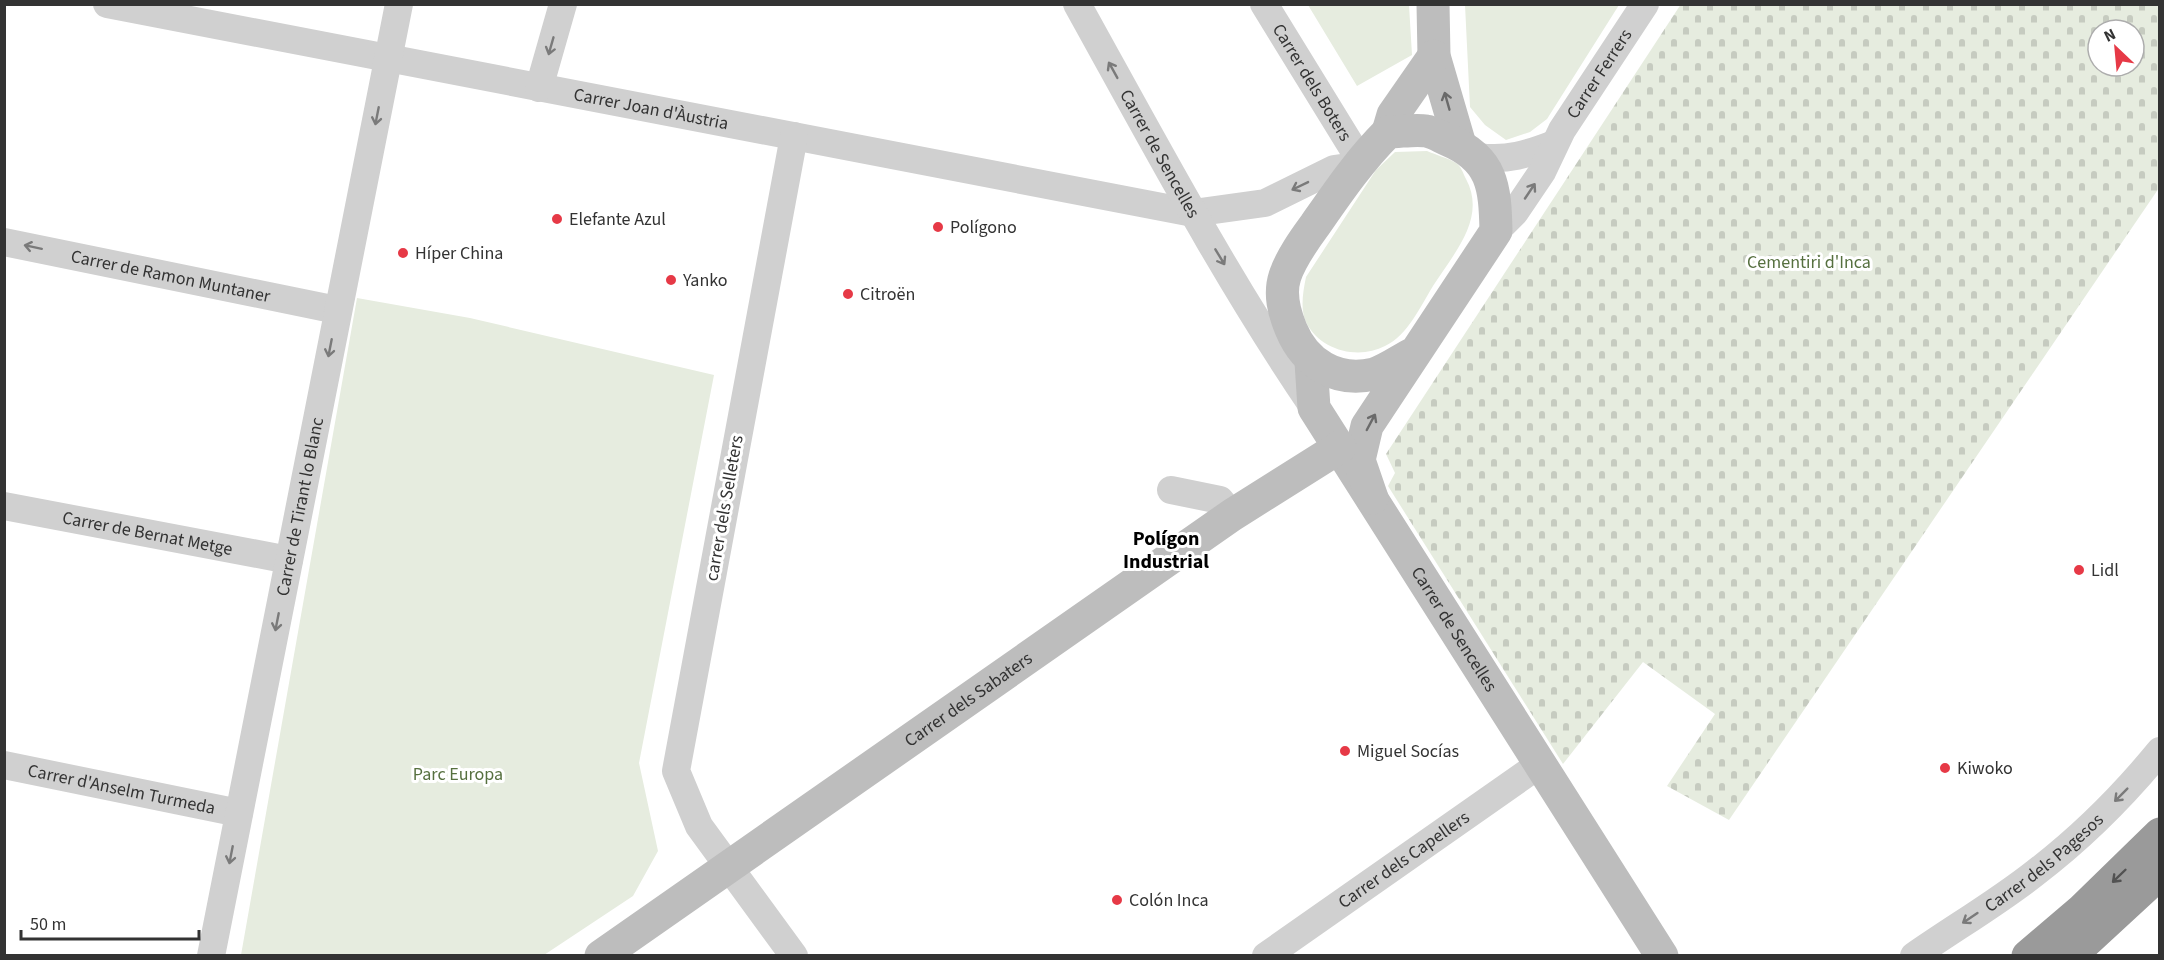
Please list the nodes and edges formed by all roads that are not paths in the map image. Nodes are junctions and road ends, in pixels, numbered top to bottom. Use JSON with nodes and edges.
{"nodes":[{"id":1,"x":107,"y":4,"type":"edge"},
{"id":2,"x":399,"y":4,"type":"edge"},
{"id":3,"x":563,"y":4,"type":"edge"},
{"id":4,"x":1077,"y":4,"type":"edge"},
{"id":5,"x":1264,"y":4,"type":"edge"},
{"id":6,"x":1433,"y":4,"type":"edge"},
{"id":7,"x":1645,"y":4,"type":"edge"},
{"id":8,"x":1434,"y":56,"type":"junction"},
{"id":9,"x":389,"y":59,"type":"junction"},
{"id":10,"x":539,"y":87,"type":"junction"},
{"id":11,"x":1388,"y":132,"type":"junction"},
{"id":12,"x":794,"y":136,"type":"junction"},
{"id":13,"x":1554,"y":144,"type":"junction"},
{"id":14,"x":1469,"y":151,"type":"junction"},
{"id":15,"x":1357,"y":163,"type":"junction"},
{"id":16,"x":1193,"y":213,"type":"junction"},
{"id":17,"x":1496,"y":231,"type":"junction"},
{"id":18,"x":4,"y":242,"type":"edge"},
{"id":19,"x":1247,"y":301,"type":"junction"},
{"id":20,"x":337,"y":310,"type":"junction"},
{"id":21,"x":1293,"y":333,"type":"junction"},
{"id":22,"x":1414,"y":353,"type":"junction"},
{"id":23,"x":1311,"y":362,"type":"junction"},
{"id":24,"x":1314,"y":408,"type":"junction"},
{"id":25,"x":1340,"y":447,"type":"junction"},
{"id":26,"x":1171,"y":490,"type":"dead end"},
{"id":27,"x":1372,"y":498,"type":"junction"},
{"id":28,"x":4,"y":506,"type":"edge"},
{"id":29,"x":1232,"y":515,"type":"junction"},
{"id":30,"x":290,"y":560,"type":"junction"},
{"id":31,"x":2160,"y":751,"type":"edge"},
{"id":32,"x":1540,"y":764,"type":"junction"},
{"id":33,"x":4,"y":765,"type":"edge"},
{"id":34,"x":239,"y":813,"type":"junction"},
{"id":35,"x":2160,"y":834,"type":"edge"},
{"id":36,"x":730,"y":867,"type":"junction"},
{"id":37,"x":2160,"y":873,"type":"edge"},
{"id":38,"x":211,"y":956,"type":"edge"},
{"id":39,"x":601,"y":956,"type":"edge"},
{"id":40,"x":795,"y":956,"type":"edge"},
{"id":41,"x":1266,"y":956,"type":"edge"},
{"id":42,"x":1662,"y":956,"type":"edge"},
{"id":43,"x":1914,"y":956,"type":"edge"},
{"id":44,"x":2028,"y":956,"type":"edge"},
{"id":45,"x":2070,"y":956,"type":"edge"}],
"edges":[{"from":1,"to":9,"type":"street","name":"Carrer Joan d'Àustria"},
{"from":2,"to":9,"type":"street","name":"Carrer de Tirant lo Blanc"},
{"from":3,"to":10,"type":"street","one_way":true},
{"from":16,"to":4,"type":"street","name":"Carrer de Sencelles","one_way":true},
{"from":5,"to":15,"type":"street","name":"Carrer dels Boters"},
{"from":6,"to":8,"type":"street"},
{"from":7,"to":13,"type":"street","name":"Carrer Ferrers"},
{"from":8,"to":11,"type":"street"},
{"from":14,"to":8,"type":"street","one_way":true},
{"from":9,"to":10,"type":"street","name":"Carrer Joan d'Àustria"},
{"from":9,"to":20,"type":"street","name":"Carrer de Tirant lo Blanc","one_way":true},
{"from":10,"to":12,"type":"street","name":"Carrer Joan d'Àustria"},
{"from":11,"to":14,"type":"street"},
{"from":11,"to":15,"type":"street"},
{"from":12,"to":16,"type":"street","name":"Carrer Joan d'Àustria"},
{"from":12,"to":36,"type":"street","name":"carrer dels Selleters"},
{"from":13,"to":14,"type":"street"},
{"from":17,"to":13,"type":"street","name":"Carrer Ferrers","one_way":true},
{"from":14,"to":17,"type":"street"},
{"from":15,"to":16,"type":"street","name":"Carrer Joan d'Àustria","one_way":true},
{"from":15,"to":21,"type":"street"},
{"from":16,"to":19,"type":"street","name":"Carrer de Sencelles","one_way":true},
{"from":17,"to":22,"type":"street"},
{"from":20,"to":18,"type":"street","name":"Carrer de Ramon Muntaner","one_way":true},
{"from":19,"to":21,"type":"street","name":"Carrer de Sencelles"},
{"from":19,"to":24,"type":"street","name":"Carrer de Sencelles"},
{"from":20,"to":30,"type":"street","name":"Carrer de Tirant lo Blanc","one_way":true},
{"from":21,"to":23,"type":"street"},
{"from":22,"to":23,"type":"street"},
{"from":27,"to":22,"type":"street","one_way":true},
{"from":23,"to":24,"type":"street"},
{"from":24,"to":25,"type":"street","name":"Carrer de Sencelles"},
{"from":25,"to":27,"type":"street","name":"Carrer de Sencelles"},
{"from":25,"to":29,"type":"street","name":"Carrer dels Sabaters"},
{"from":26,"to":29,"type":"street"},
{"from":27,"to":32,"type":"street","name":"Carrer de Sencelles"},
{"from":28,"to":30,"type":"street","name":"Carrer de Bernat Metge"},
{"from":29,"to":36,"type":"street","name":"Carrer dels Sabaters"},
{"from":30,"to":34,"type":"street","name":"Carrer de Tirant lo Blanc","one_way":true},
{"from":31,"to":43,"type":"street","name":"Carrer dels Pagesos","one_way":true},
{"from":32,"to":41,"type":"street","name":"Carrer dels Capellers"},
{"from":32,"to":42,"type":"street","name":"Carrer de Sencelles"},
{"from":33,"to":34,"type":"street","name":"Carrer d'Anselm Turmeda"},
{"from":34,"to":38,"type":"street","name":"Carrer de Tirant lo Blanc","one_way":true},
{"from":35,"to":44,"type":"highway","one_way":true},
{"from":36,"to":39,"type":"street","name":"Carrer dels Sabaters"},
{"from":36,"to":40,"type":"street","name":"carrer dels Selleters"},
{"from":37,"to":45,"type":"highway"}]}
